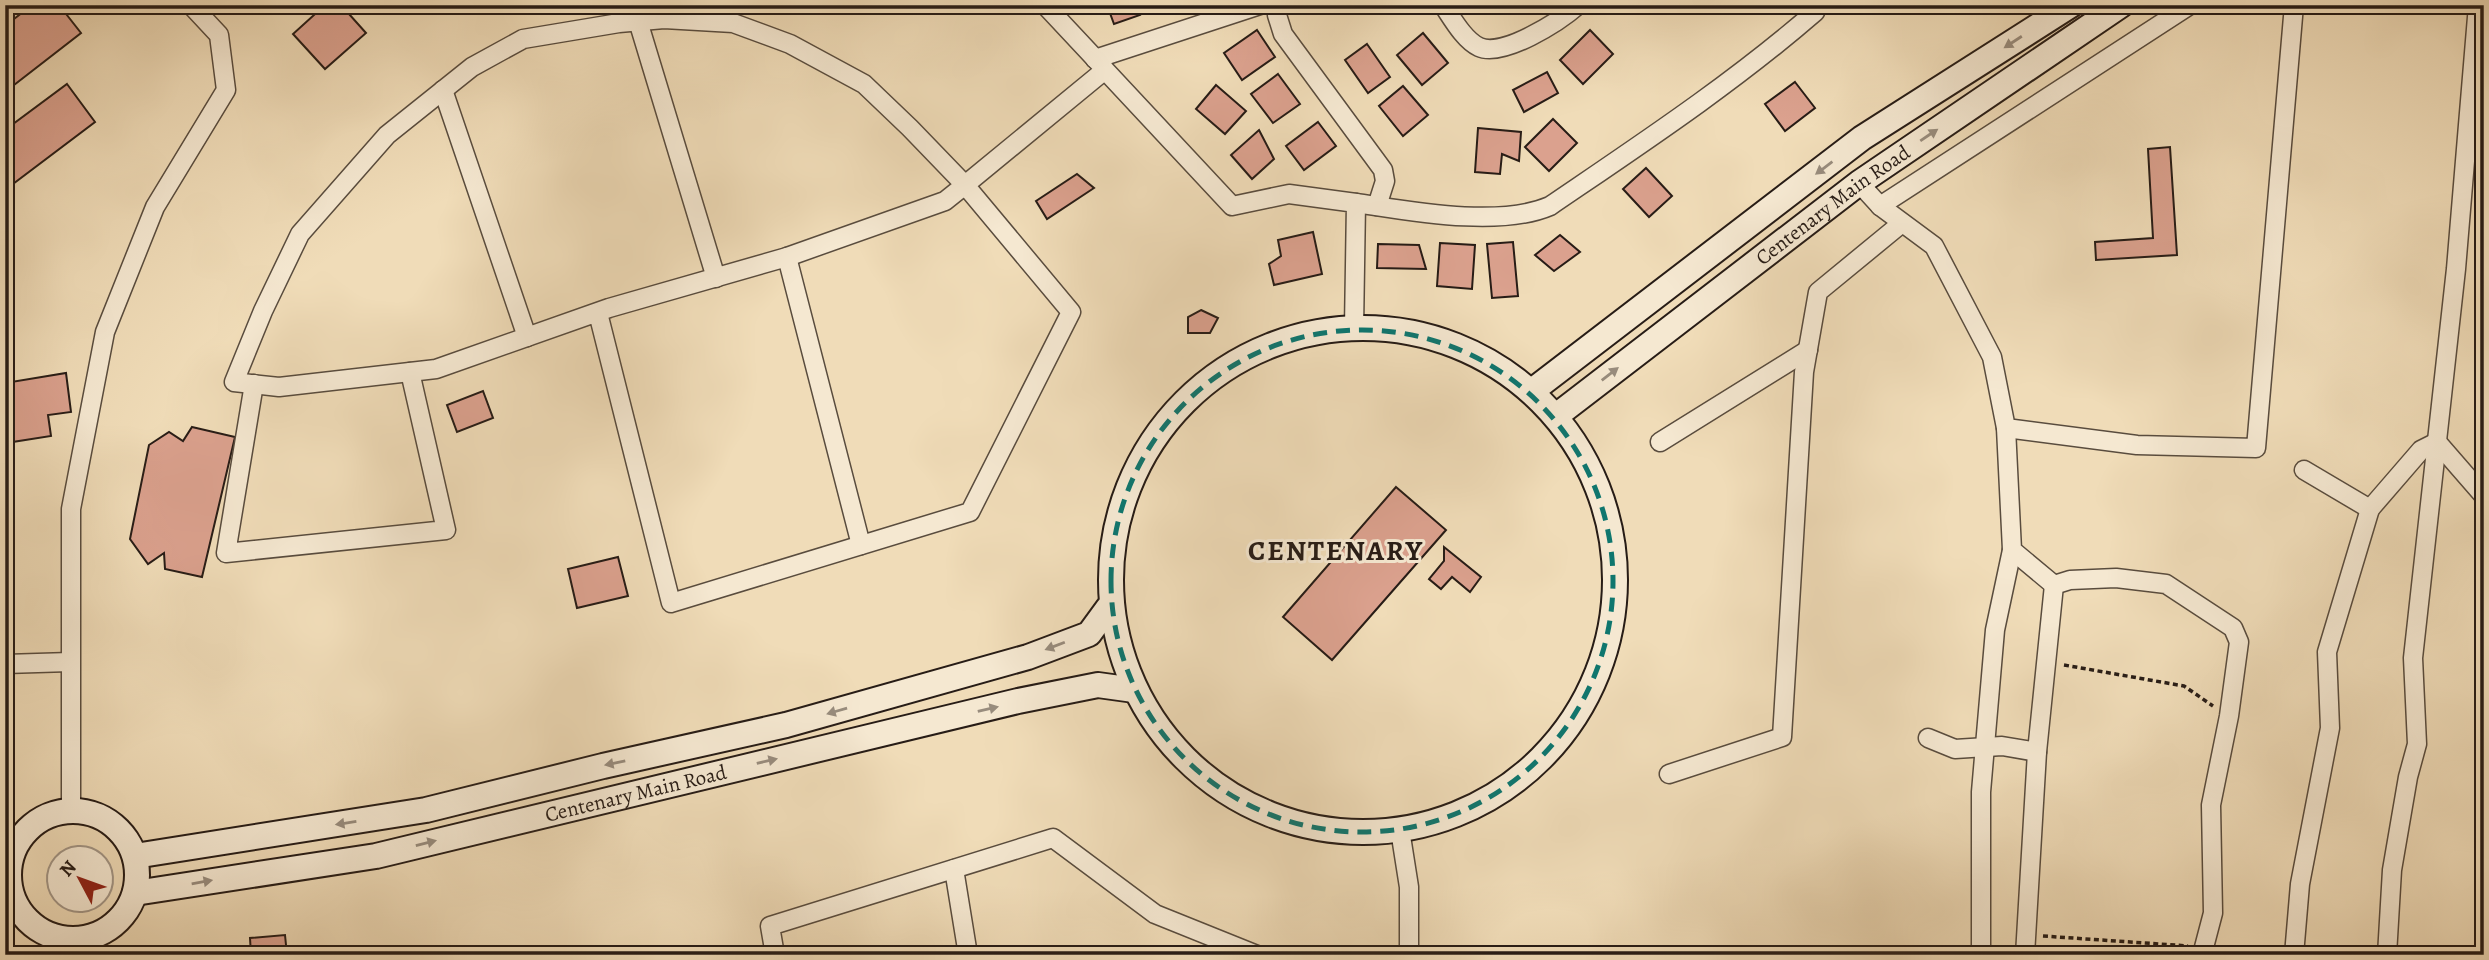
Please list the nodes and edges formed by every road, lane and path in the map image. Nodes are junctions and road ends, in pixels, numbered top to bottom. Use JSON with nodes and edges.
{"nodes":[{"id":1,"x":191,"y":5,"type":"edge"},
{"id":2,"x":1045,"y":5,"type":"edge"},
{"id":3,"x":1260,"y":5,"type":"edge"},
{"id":4,"x":1278,"y":5,"type":"edge"},
{"id":5,"x":1443,"y":5,"type":"edge"},
{"id":6,"x":1577,"y":5,"type":"edge"},
{"id":7,"x":1818,"y":5,"type":"edge"},
{"id":8,"x":2071,"y":5,"type":"edge"},
{"id":9,"x":2121,"y":5,"type":"edge"},
{"id":10,"x":2190,"y":5,"type":"edge"},
{"id":11,"x":2294,"y":5,"type":"edge"},
{"id":12,"x":2478,"y":5,"type":"edge"},
{"id":13,"x":638,"y":22,"type":"junction"},
{"id":14,"x":1100,"y":65,"type":"junction"},
{"id":15,"x":443,"y":90,"type":"junction"},
{"id":16,"x":1859,"y":183,"type":"junction"},
{"id":17,"x":965,"y":185,"type":"junction"},
{"id":18,"x":1356,"y":203,"type":"junction"},
{"id":19,"x":1377,"y":206,"type":"junction"},
{"id":20,"x":1880,"y":206,"type":"junction"},
{"id":21,"x":1902,"y":223,"type":"junction"},
{"id":22,"x":787,"y":257,"type":"junction"},
{"id":23,"x":716,"y":278,"type":"junction"},
{"id":24,"x":598,"y":313,"type":"junction"},
{"id":25,"x":1354,"y":328,"type":"junction"},
{"id":26,"x":527,"y":337,"type":"junction"},
{"id":27,"x":1808,"y":350,"type":"junction"},
{"id":28,"x":410,"y":372,"type":"junction"},
{"id":29,"x":254,"y":384,"type":"junction"},
{"id":30,"x":1532,"y":391,"type":"junction"},
{"id":31,"x":1556,"y":416,"type":"junction"},
{"id":32,"x":2006,"y":428,"type":"junction"},
{"id":33,"x":1660,"y":442,"type":"dead end"},
{"id":34,"x":2437,"y":442,"type":"junction"},
{"id":35,"x":2304,"y":470,"type":"dead end"},
{"id":36,"x":2484,"y":496,"type":"edge"},
{"id":37,"x":2370,"y":509,"type":"junction"},
{"id":38,"x":861,"y":545,"type":"junction"},
{"id":39,"x":2012,"y":550,"type":"junction"},
{"id":40,"x":2054,"y":585,"type":"junction"},
{"id":41,"x":1108,"y":608,"type":"junction"},
{"id":42,"x":2045,"y":661,"type":"junction"},
{"id":43,"x":70,"y":662,"type":"junction"},
{"id":44,"x":5,"y":664,"type":"edge"},
{"id":45,"x":1133,"y":690,"type":"junction"},
{"id":46,"x":2230,"y":716,"type":"junction"},
{"id":47,"x":1928,"y":738,"type":"dead end"},
{"id":48,"x":1985,"y":747,"type":"junction"},
{"id":49,"x":2037,"y":752,"type":"junction"},
{"id":50,"x":1668,"y":774,"type":"dead end"},
{"id":51,"x":71,"y":810,"type":"junction"},
{"id":52,"x":1400,"y":830,"type":"junction"},
{"id":53,"x":8,"y":855,"type":"edge"},
{"id":54,"x":135,"y":856,"type":"junction"},
{"id":55,"x":954,"y":869,"type":"junction"},
{"id":56,"x":8,"y":893,"type":"edge"},
{"id":57,"x":135,"y":893,"type":"junction"},
{"id":58,"x":2026,"y":934,"type":"junction"},
{"id":59,"x":83,"y":947,"type":"edge"},
{"id":60,"x":2203,"y":950,"type":"edge"},
{"id":61,"x":775,"y":955,"type":"edge"},
{"id":62,"x":968,"y":955,"type":"edge"},
{"id":63,"x":1257,"y":955,"type":"edge"},
{"id":64,"x":1409,"y":955,"type":"edge"},
{"id":65,"x":1981,"y":955,"type":"edge"},
{"id":66,"x":2025,"y":955,"type":"edge"},
{"id":67,"x":2294,"y":955,"type":"edge"},
{"id":68,"x":2387,"y":955,"type":"edge"}],
"edges":[{"from":1,"to":43,"type":"street"},
{"from":2,"to":14,"type":"street"},
{"from":3,"to":14,"type":"street"},
{"from":4,"to":19,"type":"street"},
{"from":5,"to":6,"type":"street"},
{"from":7,"to":19,"type":"street"},
{"from":8,"to":30,"type":"street","name":"Centenary Main Road","one_way":true},
{"from":16,"to":9,"type":"street","name":"Centenary Main Road","one_way":true},
{"from":10,"to":20,"type":"street"},
{"from":11,"to":32,"type":"street"},
{"from":12,"to":34,"type":"street"},
{"from":13,"to":15,"type":"street"},
{"from":13,"to":17,"type":"street"},
{"from":13,"to":23,"type":"street"},
{"from":14,"to":17,"type":"street"},
{"from":14,"to":18,"type":"street"},
{"from":15,"to":26,"type":"street"},
{"from":15,"to":29,"type":"street"},
{"from":16,"to":20,"type":"street"},
{"from":31,"to":16,"type":"street","name":"Centenary Main Road","one_way":true},
{"from":17,"to":22,"type":"street"},
{"from":17,"to":38,"type":"street"},
{"from":18,"to":19,"type":"street"},
{"from":18,"to":25,"type":"street"},
{"from":20,"to":21,"type":"street"},
{"from":21,"to":27,"type":"street"},
{"from":21,"to":32,"type":"street"},
{"from":22,"to":23,"type":"street"},
{"from":22,"to":38,"type":"street"},
{"from":23,"to":24,"type":"street"},
{"from":24,"to":26,"type":"street"},
{"from":24,"to":38,"type":"street"},
{"from":25,"to":30,"type":"street"},
{"from":25,"to":41,"type":"street"},
{"from":26,"to":28,"type":"street"},
{"from":27,"to":33,"type":"street"},
{"from":27,"to":50,"type":"street"},
{"from":28,"to":29,"type":"street"},
{"from":28,"to":29,"type":"street"},
{"from":30,"to":31,"type":"street"},
{"from":31,"to":52,"type":"street"},
{"from":32,"to":39,"type":"street"},
{"from":34,"to":36,"type":"street"},
{"from":34,"to":37,"type":"street"},
{"from":34,"to":68,"type":"street"},
{"from":35,"to":37,"type":"street"},
{"from":37,"to":67,"type":"street"},
{"from":39,"to":40,"type":"street"},
{"from":39,"to":48,"type":"street"},
{"from":40,"to":42,"type":"street"},
{"from":40,"to":46,"type":"street"},
{"from":41,"to":45,"type":"street"},
{"from":41,"to":54,"type":"street","name":"Centenary Main Road","one_way":true},
{"from":42,"to":46,"type":"path"},
{"from":42,"to":49,"type":"street"},
{"from":43,"to":44,"type":"street"},
{"from":43,"to":51,"type":"street"},
{"from":45,"to":52,"type":"street"},
{"from":57,"to":45,"type":"street","name":"Centenary Main Road","one_way":true},
{"from":46,"to":60,"type":"street"},
{"from":47,"to":48,"type":"street"},
{"from":48,"to":49,"type":"street"},
{"from":48,"to":65,"type":"street"},
{"from":49,"to":58,"type":"street"},
{"from":51,"to":53,"type":"street"},
{"from":51,"to":54,"type":"street"},
{"from":52,"to":64,"type":"street"},
{"from":53,"to":56,"type":"street"},
{"from":54,"to":57,"type":"street"},
{"from":55,"to":61,"type":"street"},
{"from":55,"to":62,"type":"street"},
{"from":55,"to":63,"type":"street"},
{"from":56,"to":59,"type":"street"},
{"from":57,"to":59,"type":"street"},
{"from":58,"to":60,"type":"path"},
{"from":58,"to":66,"type":"street"}]}
